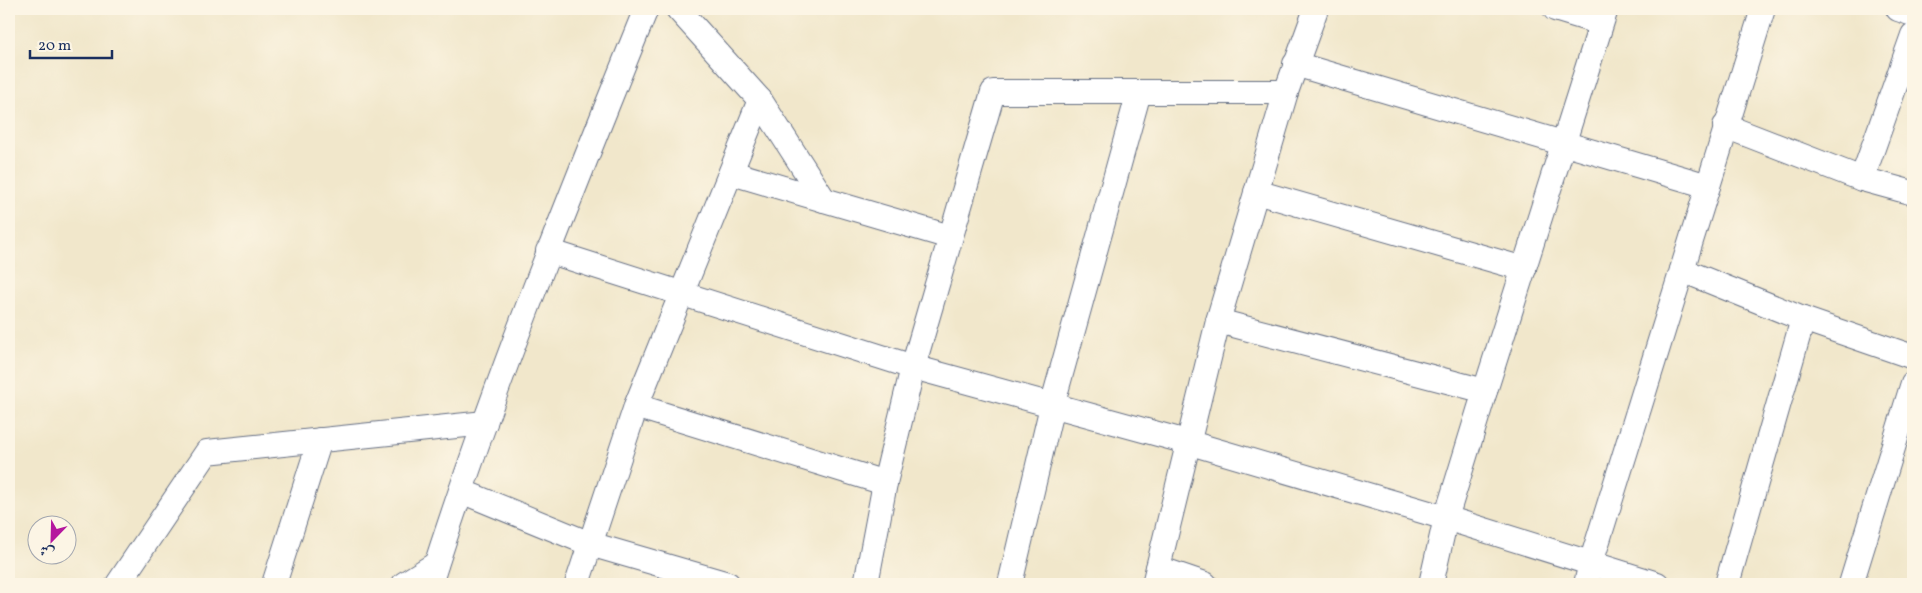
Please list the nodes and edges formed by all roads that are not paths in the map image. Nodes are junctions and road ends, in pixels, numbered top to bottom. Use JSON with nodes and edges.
{"nodes":[{"id":1,"x":646,"y":9,"type":"edge"},
{"id":2,"x":678,"y":9,"type":"edge"},
{"id":3,"x":1316,"y":9,"type":"edge"},
{"id":4,"x":1555,"y":9,"type":"edge"},
{"id":5,"x":1763,"y":9,"type":"edge"},
{"id":6,"x":1898,"y":9,"type":"edge"},
{"id":7,"x":1913,"y":14,"type":"edge"},
{"id":8,"x":1604,"y":16,"type":"edge"},
{"id":9,"x":1913,"y":35,"type":"edge"},
{"id":10,"x":1295,"y":64,"type":"junction"},
{"id":11,"x":1138,"y":92,"type":"junction"},
{"id":12,"x":1286,"y":92,"type":"junction"},
{"id":13,"x":760,"y":100,"type":"junction"},
{"id":14,"x":1725,"y":126,"type":"junction"},
{"id":15,"x":1563,"y":144,"type":"junction"},
{"id":16,"x":732,"y":173,"type":"junction"},
{"id":17,"x":1862,"y":179,"type":"junction"},
{"id":18,"x":1708,"y":186,"type":"junction"},
{"id":19,"x":1256,"y":192,"type":"junction"},
{"id":20,"x":1913,"y":193,"type":"edge"},
{"id":21,"x":824,"y":200,"type":"junction"},
{"id":22,"x":950,"y":237,"type":"junction"},
{"id":23,"x":548,"y":251,"type":"junction"},
{"id":24,"x":1524,"y":269,"type":"junction"},
{"id":25,"x":1682,"y":270,"type":"junction"},
{"id":26,"x":681,"y":295,"type":"junction"},
{"id":27,"x":1803,"y":319,"type":"junction"},
{"id":28,"x":1218,"y":321,"type":"junction"},
{"id":29,"x":1913,"y":357,"type":"edge"},
{"id":30,"x":913,"y":367,"type":"junction"},
{"id":31,"x":1913,"y":383,"type":"edge"},
{"id":32,"x":1485,"y":391,"type":"junction"},
{"id":33,"x":636,"y":406,"type":"junction"},
{"id":34,"x":1052,"y":406,"type":"junction"},
{"id":35,"x":485,"y":423,"type":"junction"},
{"id":36,"x":320,"y":440,"type":"junction"},
{"id":37,"x":1187,"y":442,"type":"junction"},
{"id":38,"x":885,"y":483,"type":"junction"},
{"id":39,"x":461,"y":490,"type":"junction"},
{"id":40,"x":1446,"y":518,"type":"junction"},
{"id":41,"x":590,"y":544,"type":"junction"},
{"id":42,"x":433,"y":574,"type":"edge"},
{"id":43,"x":1589,"y":574,"type":"edge"},
{"id":44,"x":1156,"y":576,"type":"edge"},
{"id":45,"x":118,"y":584,"type":"edge"},
{"id":46,"x":274,"y":584,"type":"edge"},
{"id":47,"x":404,"y":584,"type":"edge"},
{"id":48,"x":576,"y":584,"type":"edge"},
{"id":49,"x":728,"y":584,"type":"edge"},
{"id":50,"x":866,"y":584,"type":"edge"},
{"id":51,"x":1010,"y":584,"type":"edge"},
{"id":52,"x":1204,"y":584,"type":"edge"},
{"id":53,"x":1431,"y":584,"type":"edge"},
{"id":54,"x":1657,"y":584,"type":"edge"},
{"id":55,"x":1727,"y":584,"type":"edge"},
{"id":56,"x":1851,"y":584,"type":"edge"}],
"edges":[{"from":1,"to":23,"type":"street"},
{"from":2,"to":13,"type":"street"},
{"from":3,"to":10,"type":"street"},
{"from":4,"to":8,"type":"street"},
{"from":5,"to":14,"type":"street"},
{"from":6,"to":7,"type":"street"},
{"from":8,"to":15,"type":"street"},
{"from":9,"to":17,"type":"street"},
{"from":10,"to":12,"type":"street"},
{"from":10,"to":15,"type":"street"},
{"from":11,"to":12,"type":"street"},
{"from":11,"to":22,"type":"street"},
{"from":11,"to":34,"type":"street"},
{"from":12,"to":19,"type":"street"},
{"from":13,"to":16,"type":"street"},
{"from":13,"to":21,"type":"street"},
{"from":14,"to":17,"type":"street"},
{"from":14,"to":18,"type":"street"},
{"from":15,"to":18,"type":"street"},
{"from":15,"to":24,"type":"street"},
{"from":16,"to":21,"type":"street"},
{"from":16,"to":26,"type":"street"},
{"from":17,"to":20,"type":"street"},
{"from":18,"to":25,"type":"street"},
{"from":19,"to":24,"type":"street"},
{"from":19,"to":28,"type":"street"},
{"from":21,"to":22,"type":"street"},
{"from":22,"to":30,"type":"street"},
{"from":23,"to":26,"type":"street"},
{"from":23,"to":35,"type":"street"},
{"from":24,"to":32,"type":"street"},
{"from":25,"to":27,"type":"street"},
{"from":25,"to":43,"type":"street"},
{"from":26,"to":30,"type":"street"},
{"from":26,"to":33,"type":"street"},
{"from":27,"to":29,"type":"street"},
{"from":27,"to":55,"type":"street"},
{"from":28,"to":32,"type":"street"},
{"from":28,"to":37,"type":"street"},
{"from":30,"to":34,"type":"street"},
{"from":30,"to":38,"type":"street"},
{"from":31,"to":56,"type":"street"},
{"from":32,"to":40,"type":"street"},
{"from":33,"to":38,"type":"street"},
{"from":33,"to":41,"type":"street"},
{"from":34,"to":37,"type":"street"},
{"from":34,"to":51,"type":"street"},
{"from":35,"to":36,"type":"street"},
{"from":35,"to":39,"type":"street"},
{"from":36,"to":45,"type":"street"},
{"from":36,"to":46,"type":"street"},
{"from":37,"to":40,"type":"street"},
{"from":37,"to":44,"type":"street"},
{"from":38,"to":50,"type":"street"},
{"from":39,"to":41,"type":"street"},
{"from":39,"to":42,"type":"street"},
{"from":40,"to":43,"type":"street"},
{"from":40,"to":53,"type":"street"},
{"from":41,"to":48,"type":"street"},
{"from":41,"to":49,"type":"street"},
{"from":42,"to":47,"type":"street"},
{"from":43,"to":54,"type":"street"},
{"from":44,"to":52,"type":"street"}]}
